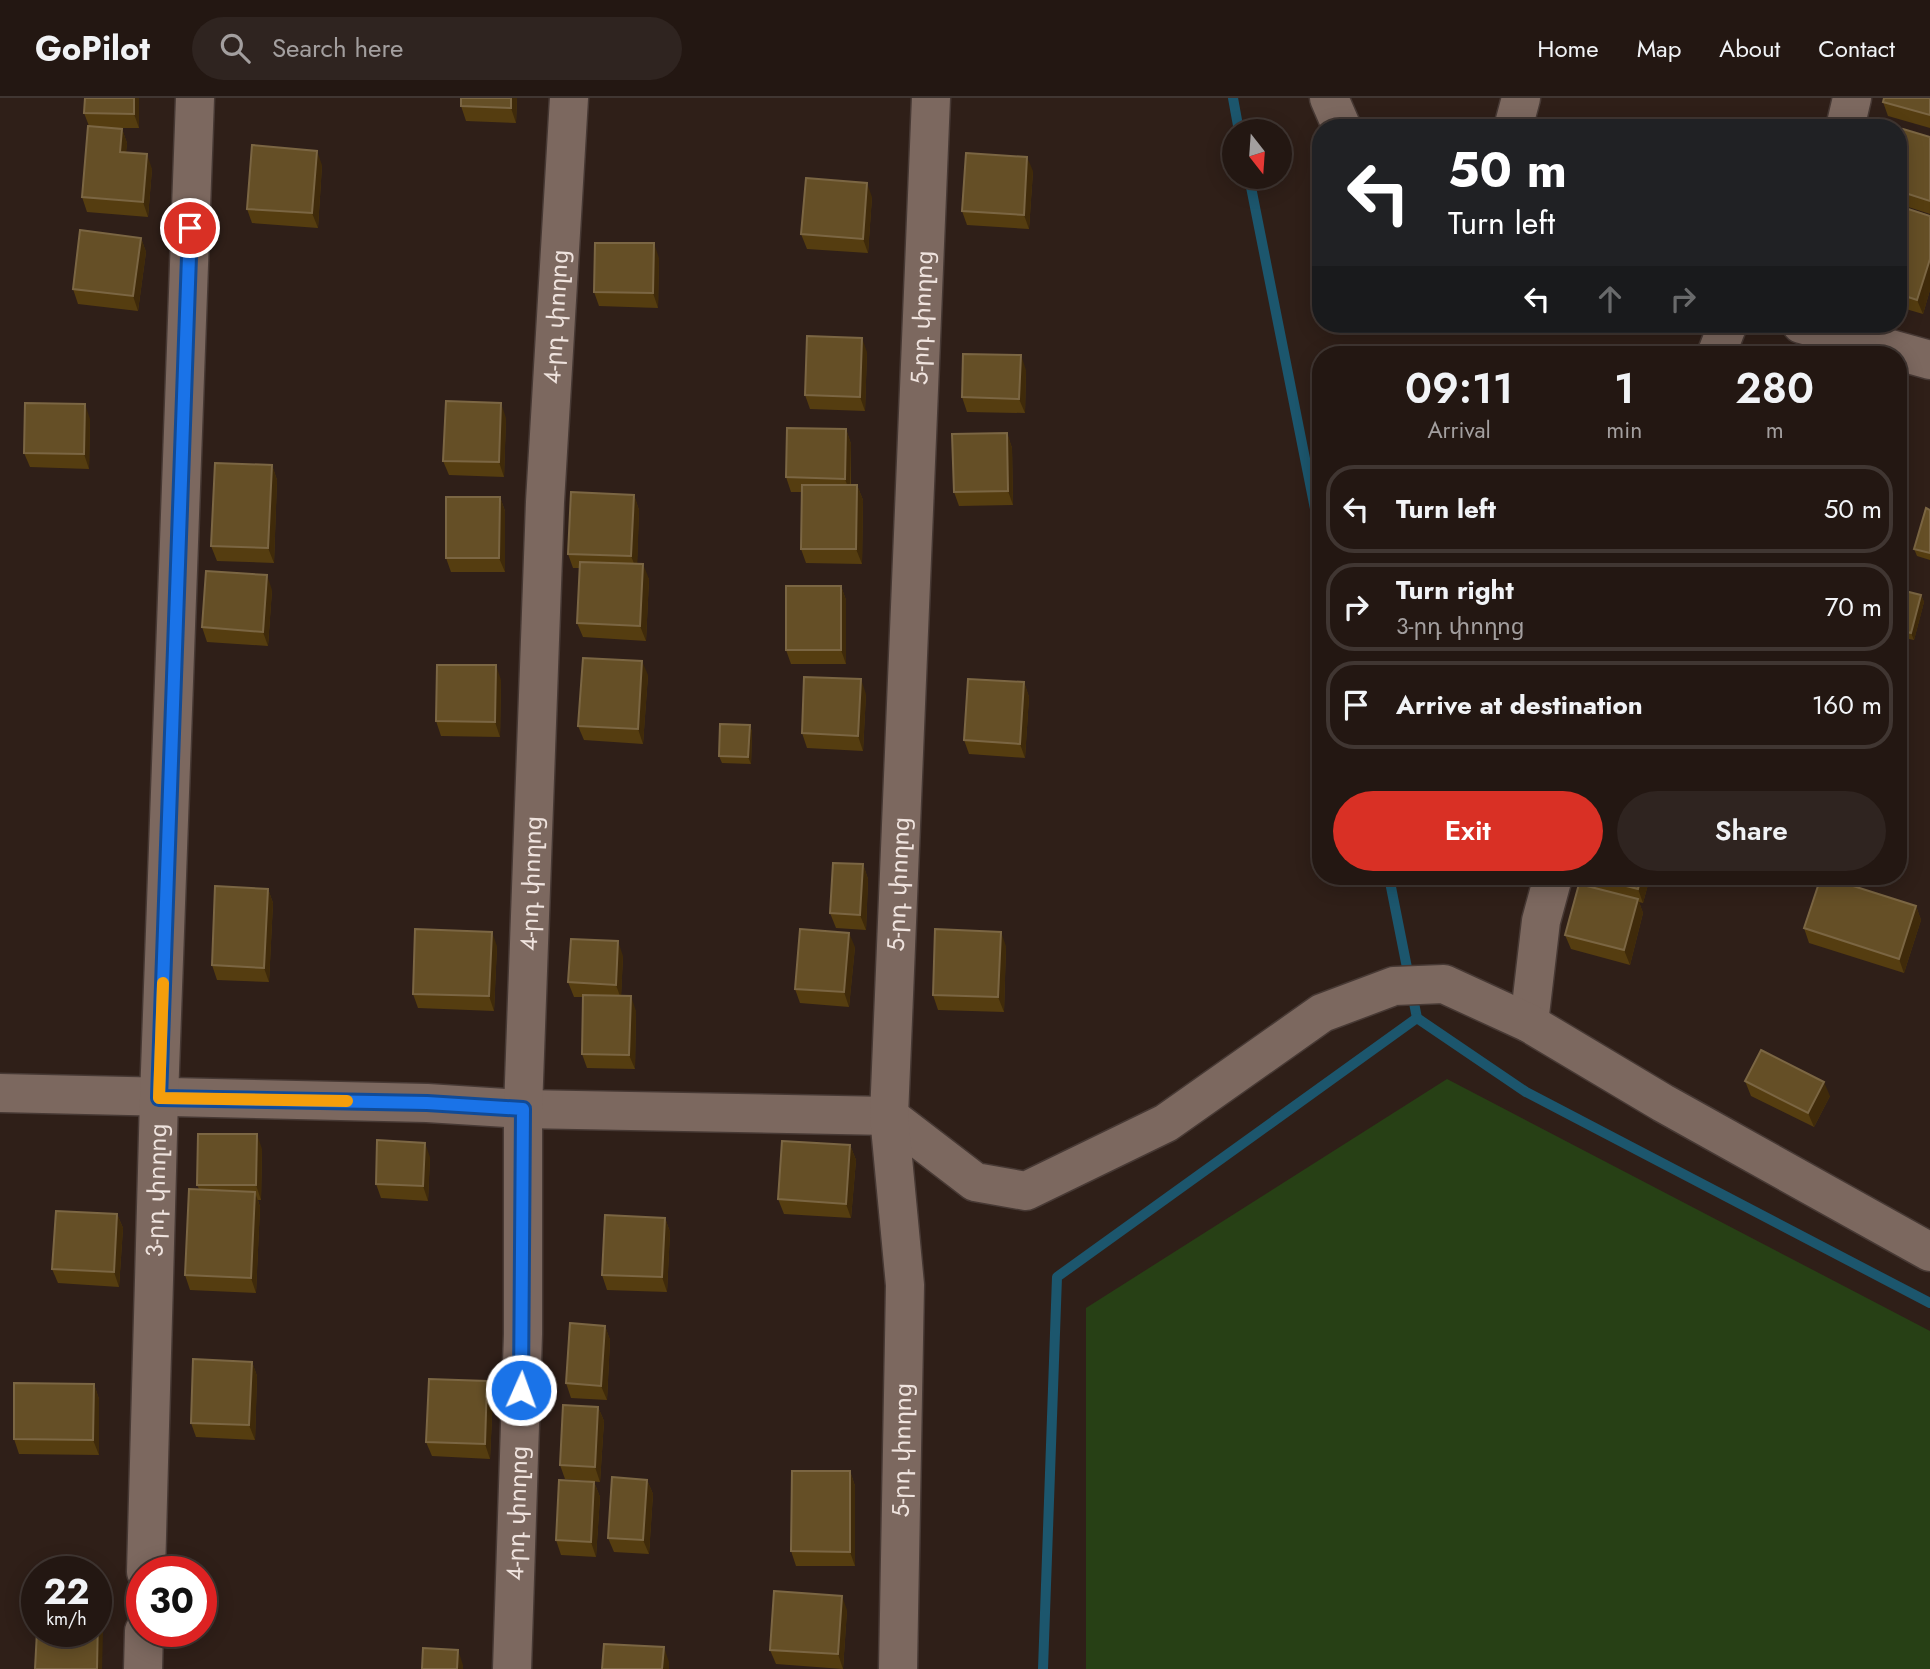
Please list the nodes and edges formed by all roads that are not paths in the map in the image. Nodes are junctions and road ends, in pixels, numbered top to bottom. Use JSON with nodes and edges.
{"nodes":[{"id":1,"x":195,"y":98,"type":"edge"},
{"id":2,"x":569,"y":98,"type":"edge"},
{"id":3,"x":931,"y":98,"type":"edge"},
{"id":4,"x":1329,"y":98,"type":"edge"},
{"id":5,"x":1521,"y":98,"type":"edge"},
{"id":6,"x":1852,"y":98,"type":"edge"},
{"id":7,"x":1338,"y":119,"type":"edge"},
{"id":8,"x":1515,"y":119,"type":"edge"},
{"id":9,"x":1847,"y":119,"type":"edge"},
{"id":10,"x":1833,"y":333,"type":"edge"},
{"id":11,"x":1880,"y":346,"type":"edge"},
{"id":12,"x":1907,"y":354,"type":"edge"},
{"id":13,"x":1930,"y":360,"type":"edge"},
{"id":14,"x":1551,"y":885,"type":"edge"},
{"id":15,"x":1529,"y":1023,"type":"junction"},
{"id":16,"x":0,"y":1093,"type":"edge"},
{"id":17,"x":159,"y":1098,"type":"junction"},
{"id":18,"x":523,"y":1109,"type":"junction"},
{"id":19,"x":889,"y":1116,"type":"junction"},
{"id":20,"x":1930,"y":1252,"type":"edge"},
{"id":21,"x":146,"y":1556,"type":"edge"},
{"id":22,"x":144,"y":1647,"type":"edge"},
{"id":23,"x":143,"y":1669,"type":"edge"},
{"id":24,"x":512,"y":1669,"type":"edge"},
{"id":25,"x":898,"y":1669,"type":"edge"}],
"edges":[{"from":1,"to":17,"type":"street","name":"3-րդ փողոց"},
{"from":2,"to":18,"type":"street","name":"4-րդ փողոց"},
{"from":3,"to":19,"type":"street","name":"5-րդ փողոց"},
{"from":4,"to":7,"type":"street"},
{"from":5,"to":8,"type":"street"},
{"from":6,"to":9,"type":"street"},
{"from":10,"to":11,"type":"street"},
{"from":12,"to":13,"type":"street"},
{"from":14,"to":15,"type":"street"},
{"from":15,"to":19,"type":"street"},
{"from":15,"to":20,"type":"street"},
{"from":16,"to":17,"type":"street"},
{"from":17,"to":18,"type":"street"},
{"from":17,"to":21,"type":"street","name":"3-րդ փողոց"},
{"from":18,"to":19,"type":"street"},
{"from":18,"to":24,"type":"street","name":"4-րդ փողոց"},
{"from":19,"to":25,"type":"street","name":"5-րդ փողոց"},
{"from":22,"to":23,"type":"street"}]}
